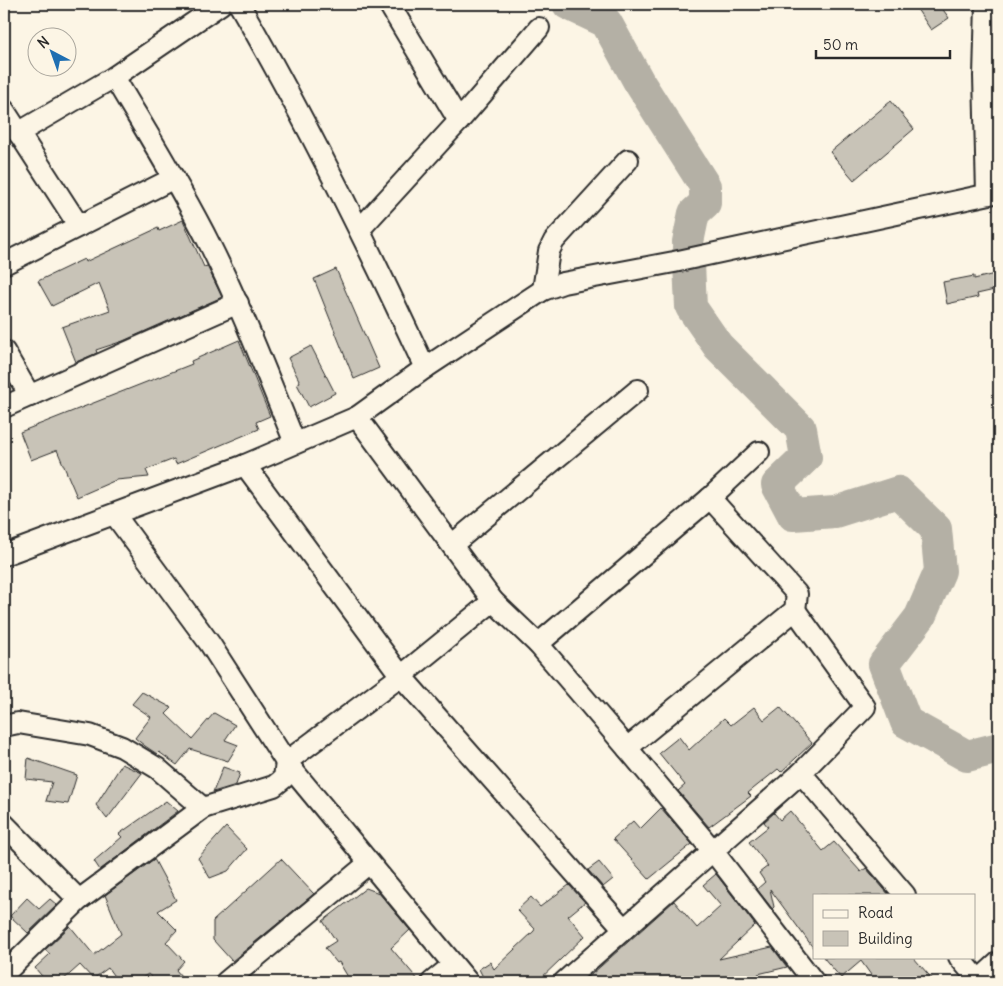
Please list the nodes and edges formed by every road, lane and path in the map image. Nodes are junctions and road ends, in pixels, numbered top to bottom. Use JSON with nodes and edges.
{"nodes":[{"id":1,"x":221,"y":4,"type":"edge"},
{"id":2,"x":239,"y":4,"type":"edge"},
{"id":3,"x":389,"y":4,"type":"edge"},
{"id":4,"x":986,"y":4,"type":"edge"},
{"id":5,"x":539,"y":28,"type":"dead end"},
{"id":6,"x":114,"y":77,"type":"junction"},
{"id":7,"x":4,"y":110,"type":"edge"},
{"id":8,"x":459,"y":121,"type":"junction"},
{"id":9,"x":18,"y":133,"type":"junction"},
{"id":10,"x":628,"y":160,"type":"dead end"},
{"id":11,"x":174,"y":178,"type":"junction"},
{"id":12,"x":993,"y":193,"type":"edge"},
{"id":13,"x":79,"y":226,"type":"junction"},
{"id":14,"x":360,"y":229,"type":"junction"},
{"id":15,"x":4,"y":264,"type":"edge"},
{"id":16,"x":543,"y":290,"type":"junction"},
{"id":17,"x":238,"y":304,"type":"junction"},
{"id":18,"x":4,"y":351,"type":"edge"},
{"id":19,"x":425,"y":368,"type":"junction"},
{"id":20,"x":638,"y":390,"type":"dead end"},
{"id":21,"x":30,"y":396,"type":"junction"},
{"id":22,"x":4,"y":407,"type":"edge"},
{"id":23,"x":358,"y":416,"type":"junction"},
{"id":24,"x":295,"y":443,"type":"junction"},
{"id":25,"x":759,"y":452,"type":"dead end"},
{"id":26,"x":245,"y":465,"type":"junction"},
{"id":27,"x":710,"y":498,"type":"junction"},
{"id":28,"x":115,"y":515,"type":"junction"},
{"id":29,"x":453,"y":544,"type":"junction"},
{"id":30,"x":4,"y":555,"type":"edge"},
{"id":31,"x":493,"y":601,"type":"junction"},
{"id":32,"x":795,"y":610,"type":"junction"},
{"id":33,"x":538,"y":644,"type":"junction"},
{"id":34,"x":401,"y":676,"type":"junction"},
{"id":35,"x":4,"y":726,"type":"edge"},
{"id":36,"x":627,"y":748,"type":"junction"},
{"id":37,"x":286,"y":762,"type":"junction"},
{"id":38,"x":801,"y":773,"type":"junction"},
{"id":39,"x":203,"y":808,"type":"junction"},
{"id":40,"x":4,"y":824,"type":"edge"},
{"id":41,"x":713,"y":851,"type":"junction"},
{"id":42,"x":369,"y":863,"type":"junction"},
{"id":43,"x":904,"y":894,"type":"edge"},
{"id":44,"x":79,"y":900,"type":"junction"},
{"id":45,"x":624,"y":929,"type":"junction"},
{"id":46,"x":960,"y":958,"type":"edge"},
{"id":47,"x":999,"y":962,"type":"edge"},
{"id":48,"x":453,"y":965,"type":"junction"},
{"id":49,"x":4,"y":974,"type":"edge"},
{"id":50,"x":809,"y":980,"type":"edge"},
{"id":51,"x":226,"y":982,"type":"edge"},
{"id":52,"x":432,"y":982,"type":"edge"},
{"id":53,"x":468,"y":982,"type":"edge"},
{"id":54,"x":564,"y":982,"type":"edge"},
{"id":55,"x":979,"y":982,"type":"edge"}],
"edges":[{"from":1,"to":6,"type":"street"},
{"from":2,"to":14,"type":"street"},
{"from":3,"to":8,"type":"street"},
{"from":4,"to":12,"type":"street"},
{"from":5,"to":8,"type":"street"},
{"from":6,"to":9,"type":"street"},
{"from":6,"to":11,"type":"street"},
{"from":7,"to":9,"type":"street"},
{"from":8,"to":14,"type":"street"},
{"from":9,"to":13,"type":"street"},
{"from":10,"to":16,"type":"street"},
{"from":11,"to":13,"type":"street"},
{"from":11,"to":17,"type":"street"},
{"from":12,"to":16,"type":"street"},
{"from":13,"to":15,"type":"street"},
{"from":14,"to":19,"type":"street"},
{"from":16,"to":19,"type":"street"},
{"from":17,"to":21,"type":"street"},
{"from":17,"to":24,"type":"street"},
{"from":18,"to":21,"type":"street"},
{"from":19,"to":23,"type":"street"},
{"from":20,"to":29,"type":"street"},
{"from":21,"to":22,"type":"street"},
{"from":23,"to":24,"type":"street"},
{"from":23,"to":29,"type":"street"},
{"from":24,"to":26,"type":"street"},
{"from":25,"to":27,"type":"street"},
{"from":26,"to":28,"type":"street"},
{"from":26,"to":34,"type":"street"},
{"from":27,"to":32,"type":"street"},
{"from":27,"to":33,"type":"street"},
{"from":28,"to":30,"type":"street"},
{"from":28,"to":37,"type":"street"},
{"from":29,"to":31,"type":"street"},
{"from":31,"to":33,"type":"street"},
{"from":31,"to":34,"type":"street"},
{"from":32,"to":36,"type":"street"},
{"from":32,"to":38,"type":"street"},
{"from":33,"to":36,"type":"street"},
{"from":34,"to":37,"type":"street"},
{"from":34,"to":45,"type":"street"},
{"from":35,"to":39,"type":"street"},
{"from":36,"to":41,"type":"street"},
{"from":37,"to":39,"type":"street"},
{"from":37,"to":42,"type":"street"},
{"from":38,"to":41,"type":"street"},
{"from":38,"to":43,"type":"street"},
{"from":39,"to":44,"type":"street"},
{"from":40,"to":44,"type":"street"},
{"from":41,"to":45,"type":"street"},
{"from":41,"to":50,"type":"street"},
{"from":42,"to":48,"type":"street"},
{"from":42,"to":51,"type":"street"},
{"from":44,"to":49,"type":"street"},
{"from":45,"to":54,"type":"street"},
{"from":46,"to":55,"type":"street"},
{"from":47,"to":55,"type":"street"},
{"from":48,"to":52,"type":"street"},
{"from":48,"to":53,"type":"street"}]}
